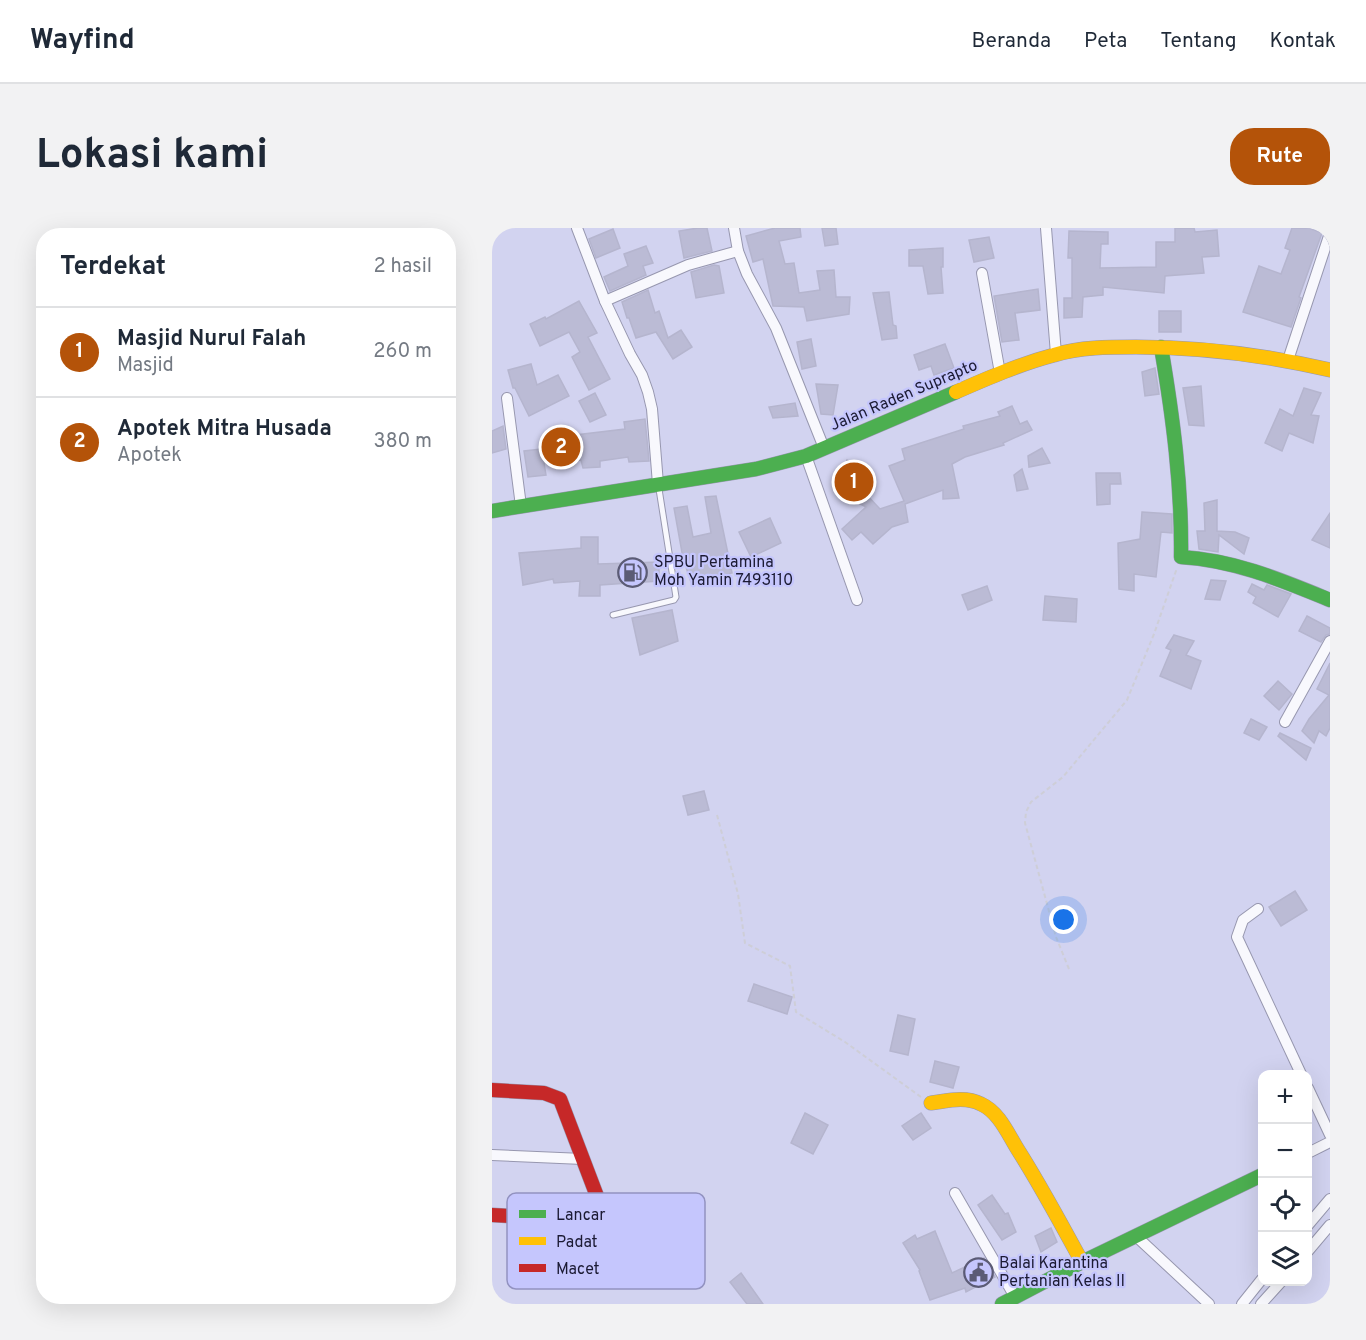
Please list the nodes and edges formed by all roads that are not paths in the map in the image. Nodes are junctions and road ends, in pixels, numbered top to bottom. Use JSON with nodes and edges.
{"nodes":[{"id":1,"x":577,"y":228,"type":"edge"},
{"id":2,"x":734,"y":228,"type":"edge"},
{"id":3,"x":1046,"y":228,"type":"edge"},
{"id":4,"x":1330,"y":233,"type":"edge"},
{"id":5,"x":738,"y":251,"type":"junction"},
{"id":6,"x":982,"y":273,"type":"dead end"},
{"id":7,"x":605,"y":301,"type":"junction"},
{"id":8,"x":1161,"y":347,"type":"junction"},
{"id":9,"x":1056,"y":354,"type":"junction"},
{"id":10,"x":1288,"y":360,"type":"junction"},
{"id":11,"x":1330,"y":370,"type":"edge"},
{"id":12,"x":1000,"y":373,"type":"junction"},
{"id":13,"x":507,"y":398,"type":"dead end"},
{"id":14,"x":824,"y":448,"type":"junction"},
{"id":15,"x":806,"y":456,"type":"junction"},
{"id":16,"x":658,"y":484,"type":"junction"},
{"id":17,"x":521,"y":506,"type":"junction"},
{"id":18,"x":492,"y":511,"type":"edge"},
{"id":19,"x":857,"y":600,"type":"dead end"},
{"id":20,"x":1330,"y":600,"type":"edge"},
{"id":21,"x":613,"y":615,"type":"dead end"},
{"id":22,"x":1330,"y":641,"type":"edge"},
{"id":23,"x":1285,"y":722,"type":"dead end"},
{"id":24,"x":1258,"y":909,"type":"dead end"},
{"id":25,"x":1299,"y":1070,"type":"edge"},
{"id":26,"x":492,"y":1090,"type":"edge"},
{"id":27,"x":1312,"y":1097,"type":"edge"},
{"id":28,"x":931,"y":1104,"type":"road end"},
{"id":29,"x":1330,"y":1135,"type":"edge"},
{"id":30,"x":1330,"y":1142,"type":"edge"},
{"id":31,"x":1312,"y":1151,"type":"edge"},
{"id":32,"x":492,"y":1155,"type":"edge"},
{"id":33,"x":583,"y":1159,"type":"junction"},
{"id":34,"x":1258,"y":1178,"type":"edge"},
{"id":35,"x":596,"y":1193,"type":"edge"},
{"id":36,"x":955,"y":1193,"type":"dead end"},
{"id":37,"x":1330,"y":1198,"type":"edge"},
{"id":38,"x":492,"y":1215,"type":"edge"},
{"id":39,"x":507,"y":1216,"type":"edge"},
{"id":40,"x":1312,"y":1220,"type":"edge"},
{"id":41,"x":1330,"y":1225,"type":"edge"},
{"id":42,"x":1137,"y":1238,"type":"junction"},
{"id":43,"x":1312,"y":1246,"type":"edge"},
{"id":44,"x":1082,"y":1262,"type":"junction"},
{"id":45,"x":1258,"y":1285,"type":"edge"},
{"id":46,"x":1277,"y":1286,"type":"edge"},
{"id":47,"x":1015,"y":1297,"type":"junction"},
{"id":48,"x":1002,"y":1304,"type":"edge"},
{"id":49,"x":1209,"y":1304,"type":"edge"},
{"id":50,"x":1242,"y":1304,"type":"edge"},
{"id":51,"x":1261,"y":1304,"type":"edge"}],
"edges":[{"from":1,"to":7,"type":"street"},
{"from":2,"to":5,"type":"street"},
{"from":3,"to":9,"type":"street"},
{"from":4,"to":10,"type":"street"},
{"from":5,"to":7,"type":"street"},
{"from":5,"to":14,"type":"street"},
{"from":6,"to":12,"type":"street"},
{"from":7,"to":16,"type":"street"},
{"from":8,"to":9,"type":"main road","name":"Jalan Raden Suprapto"},
{"from":8,"to":10,"type":"main road","name":"Jalan Raden Suprapto"},
{"from":8,"to":20,"type":"main road"},
{"from":9,"to":12,"type":"main road","name":"Jalan Raden Suprapto"},
{"from":10,"to":11,"type":"main road","name":"Jalan Raden Suprapto"},
{"from":12,"to":14,"type":"main road","name":"Jalan Raden Suprapto"},
{"from":13,"to":17,"type":"street"},
{"from":14,"to":15,"type":"main road","name":"Jalan Raden Suprapto"},
{"from":15,"to":16,"type":"main road","name":"Jalan Raden Suprapto"},
{"from":15,"to":19,"type":"street"},
{"from":16,"to":17,"type":"main road","name":"Jalan Raden Suprapto"},
{"from":16,"to":21,"type":"lane"},
{"from":17,"to":18,"type":"main road","name":"Jalan Raden Suprapto"},
{"from":22,"to":23,"type":"street"},
{"from":24,"to":25,"type":"street"},
{"from":26,"to":33,"type":"main road"},
{"from":27,"to":29,"type":"street"},
{"from":28,"to":44,"type":"main road"},
{"from":30,"to":31,"type":"street"},
{"from":32,"to":33,"type":"street"},
{"from":33,"to":35,"type":"main road"},
{"from":34,"to":42,"type":"main road"},
{"from":36,"to":47,"type":"street"},
{"from":37,"to":40,"type":"street"},
{"from":38,"to":39,"type":"main road"},
{"from":41,"to":43,"type":"street"},
{"from":42,"to":44,"type":"main road"},
{"from":42,"to":49,"type":"street"},
{"from":44,"to":47,"type":"main road"},
{"from":45,"to":50,"type":"street"},
{"from":46,"to":51,"type":"street"},
{"from":47,"to":48,"type":"main road"}]}
